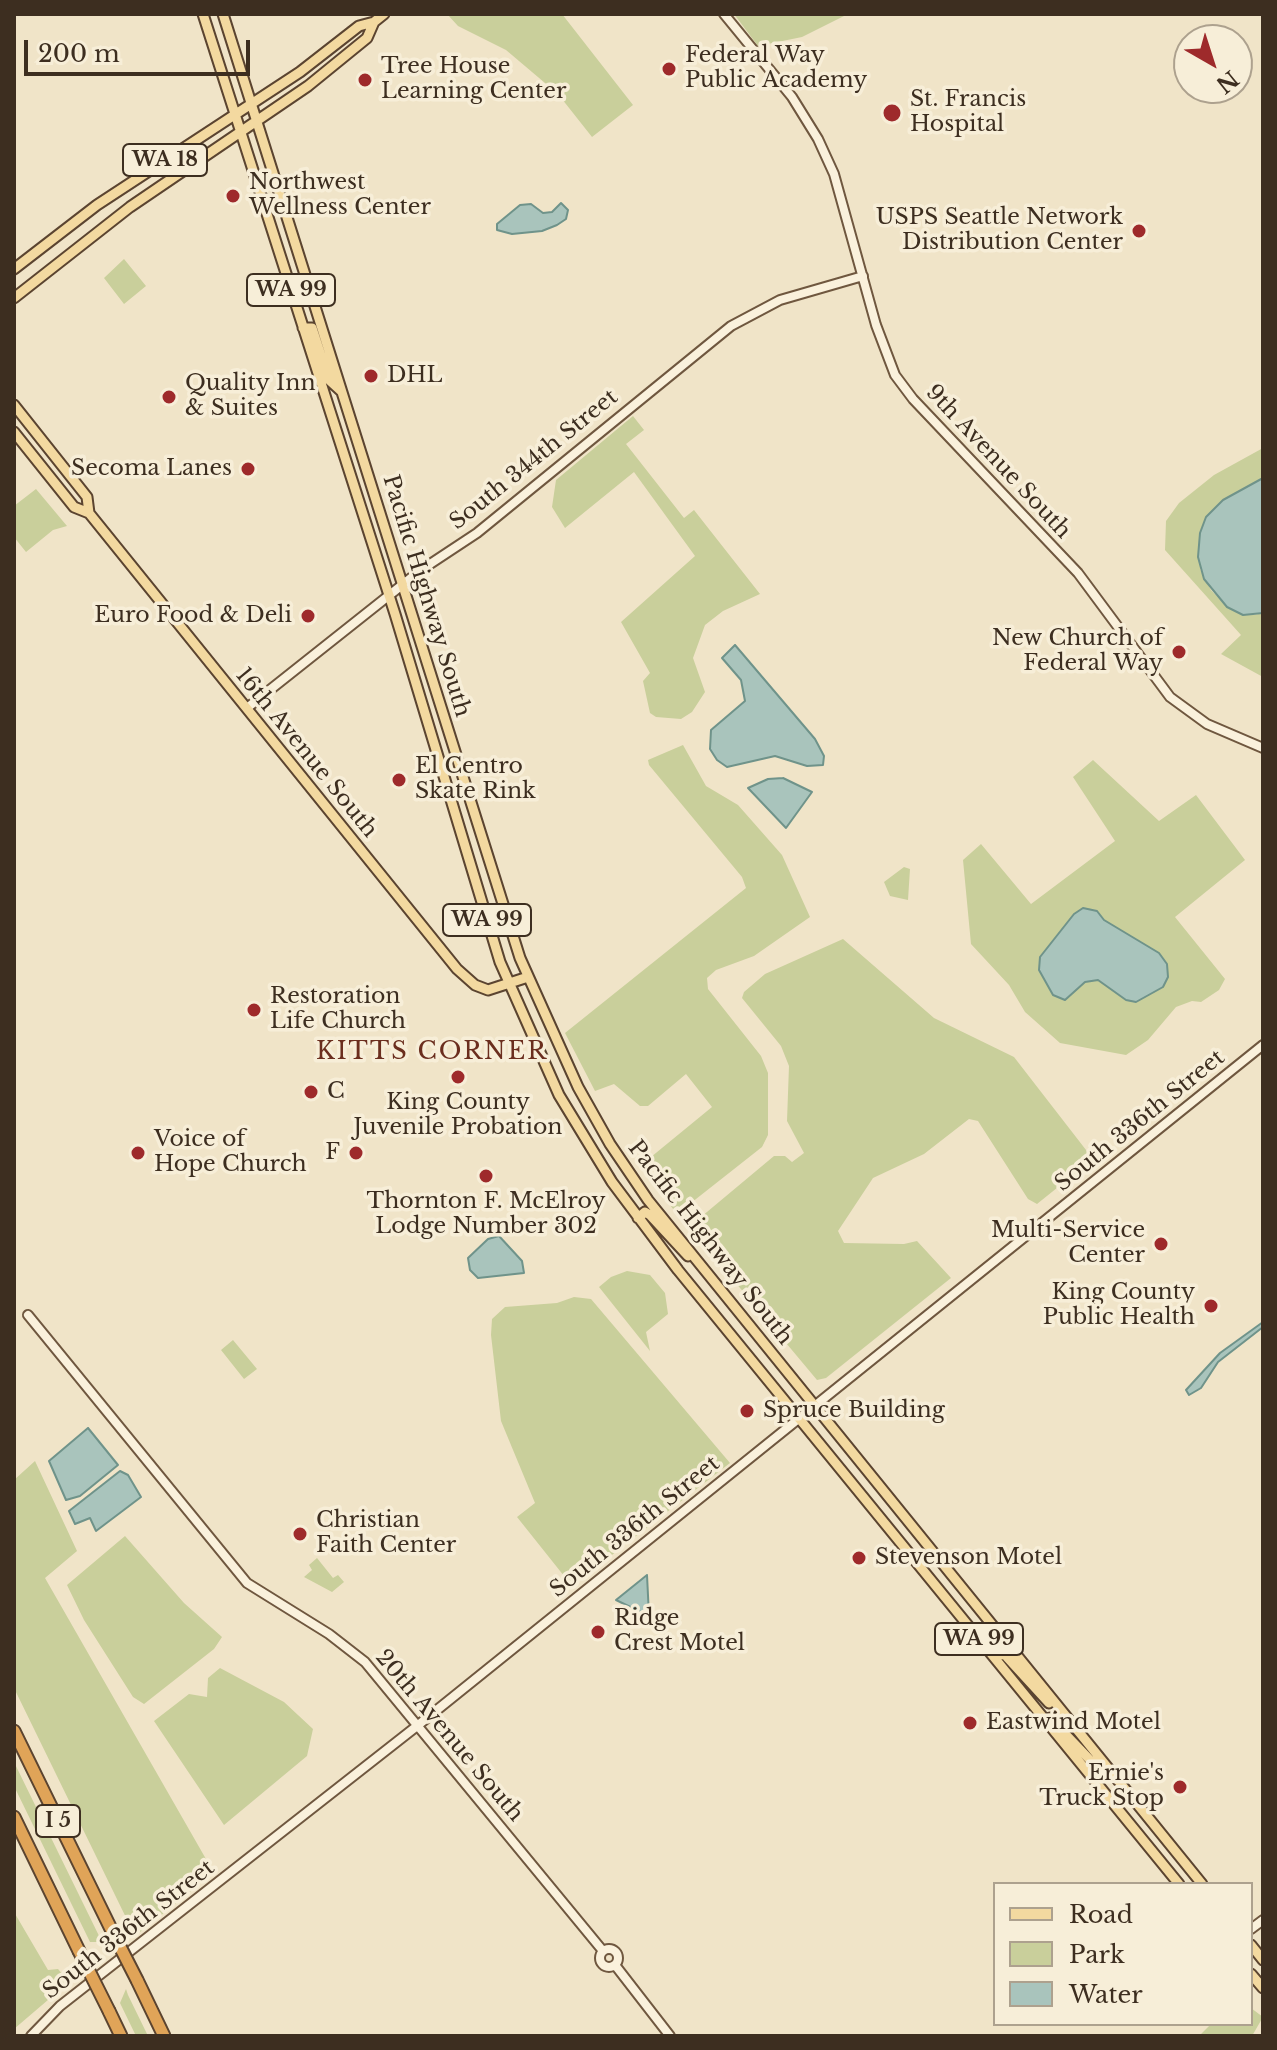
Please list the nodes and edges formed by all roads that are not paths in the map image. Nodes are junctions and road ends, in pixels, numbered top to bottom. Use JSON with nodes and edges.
{"nodes":[{"id":1,"x":203,"y":14,"type":"edge"},
{"id":2,"x":223,"y":14,"type":"edge"},
{"id":3,"x":384,"y":14,"type":"edge"},
{"id":4,"x":724,"y":14,"type":"edge"},
{"id":5,"x":374,"y":22,"type":"junction"},
{"id":6,"x":251,"y":104,"type":"junction"},
{"id":7,"x":234,"y":116,"type":"junction"},
{"id":8,"x":257,"y":124,"type":"junction"},
{"id":9,"x":240,"y":135,"type":"junction"},
{"id":10,"x":14,"y":269,"type":"edge"},
{"id":11,"x":863,"y":276,"type":"junction"},
{"id":12,"x":14,"y":298,"type":"edge"},
{"id":13,"x":303,"y":328,"type":"junction"},
{"id":14,"x":341,"y":391,"type":"junction"},
{"id":15,"x":14,"y":405,"type":"edge"},
{"id":16,"x":14,"y":432,"type":"edge"},
{"id":17,"x":89,"y":513,"type":"junction"},
{"id":18,"x":403,"y":584,"type":"junction"},
{"id":19,"x":389,"y":596,"type":"junction"},
{"id":20,"x":247,"y":708,"type":"junction"},
{"id":21,"x":1263,"y":748,"type":"edge"},
{"id":22,"x":528,"y":977,"type":"junction"},
{"id":23,"x":509,"y":985,"type":"junction"},
{"id":24,"x":1263,"y":1045,"type":"edge"},
{"id":25,"x":638,"y":1218,"type":"junction"},
{"id":26,"x":703,"y":1268,"type":"junction"},
{"id":27,"x":28,"y":1315,"type":"dead end"},
{"id":28,"x":815,"y":1406,"type":"junction"},
{"id":29,"x":799,"y":1420,"type":"junction"},
{"id":30,"x":992,"y":1654,"type":"junction"},
{"id":31,"x":1035,"y":1706,"type":"junction"},
{"id":32,"x":1067,"y":1717,"type":"junction"},
{"id":33,"x":417,"y":1726,"type":"junction"},
{"id":34,"x":14,"y":1731,"type":"edge"},
{"id":35,"x":1101,"y":1760,"type":"junction"},
{"id":36,"x":14,"y":1817,"type":"edge"},
{"id":37,"x":1177,"y":1882,"type":"edge"},
{"id":38,"x":1200,"y":1882,"type":"edge"},
{"id":39,"x":31,"y":2036,"type":"edge"},
{"id":40,"x":121,"y":2036,"type":"edge"},
{"id":41,"x":164,"y":2036,"type":"edge"},
{"id":42,"x":670,"y":2036,"type":"edge"}],
"edges":[{"from":1,"to":7,"type":"main road","name":"Pacific Highway South"},
{"from":2,"to":6,"type":"main road","name":"Pacific Highway South"},
{"from":3,"to":5,"type":"main road"},
{"from":4,"to":11,"type":"street","name":"9th Avenue South"},
{"from":5,"to":6,"type":"main road"},
{"from":5,"to":8,"type":"main road"},
{"from":6,"to":7,"type":"main road","number":"WA 18"},
{"from":6,"to":8,"type":"main road","name":"Pacific Highway South"},
{"from":7,"to":9,"type":"main road","name":"Pacific Highway South"},
{"from":7,"to":10,"type":"main road","number":"WA 18"},
{"from":8,"to":9,"type":"main road","number":"WA 18"},
{"from":8,"to":14,"type":"main road","name":"Pacific Highway South","number":"WA 99"},
{"from":9,"to":12,"type":"main road","number":"WA 18"},
{"from":9,"to":13,"type":"main road","name":"Pacific Highway South","number":"WA 99"},
{"from":11,"to":18,"type":"street","name":"South 344th Street"},
{"from":11,"to":21,"type":"street","name":"9th Avenue South"},
{"from":13,"to":14,"type":"main road"},
{"from":13,"to":19,"type":"main road","name":"Pacific Highway South","number":"WA 99"},
{"from":14,"to":18,"type":"main road","name":"Pacific Highway South","number":"WA 99"},
{"from":15,"to":17,"type":"main road","name":"16th Avenue South"},
{"from":16,"to":17,"type":"main road","name":"16th Avenue South"},
{"from":17,"to":20,"type":"main road","name":"16th Avenue South"},
{"from":18,"to":19,"type":"street","name":"South 344th Street"},
{"from":18,"to":22,"type":"main road","name":"Pacific Highway South","number":"WA 99"},
{"from":19,"to":20,"type":"street","name":"South 344th Street"},
{"from":19,"to":23,"type":"main road","name":"Pacific Highway South","number":"WA 99"},
{"from":20,"to":23,"type":"main road","name":"16th Avenue South"},
{"from":22,"to":23,"type":"main road"},
{"from":22,"to":26,"type":"main road","name":"Pacific Highway South","number":"WA 99"},
{"from":23,"to":25,"type":"main road","name":"Pacific Highway South","number":"WA 99"},
{"from":24,"to":28,"type":"street","name":"South 336th Street"},
{"from":25,"to":26,"type":"main road"},
{"from":25,"to":29,"type":"main road","name":"Pacific Highway South","number":"WA 99"},
{"from":26,"to":28,"type":"main road","name":"Pacific Highway South","number":"WA 99"},
{"from":27,"to":33,"type":"street","name":"20th Avenue South"},
{"from":28,"to":29,"type":"street","name":"South 336th Street"},
{"from":28,"to":32,"type":"main road","name":"Pacific Highway South","number":"WA 99"},
{"from":29,"to":30,"type":"main road","name":"Pacific Highway South","number":"WA 99"},
{"from":29,"to":33,"type":"street","name":"South 336th Street"},
{"from":30,"to":31,"type":"main road","name":"Pacific Highway South","number":"WA 99"},
{"from":30,"to":32,"type":"main road"},
{"from":31,"to":35,"type":"main road"},
{"from":31,"to":37,"type":"main road","name":"Pacific Highway South","number":"WA 99"},
{"from":32,"to":35,"type":"main road","name":"Pacific Highway South","number":"WA 99"},
{"from":33,"to":39,"type":"street","name":"South 336th Street"},
{"from":33,"to":42,"type":"street","name":"20th Avenue South"},
{"from":34,"to":41,"type":"highway","number":"I 5","bridge":true},
{"from":35,"to":38,"type":"main road","name":"Pacific Highway South","number":"WA 99"},
{"from":36,"to":40,"type":"highway","number":"I 5","bridge":true}]}
